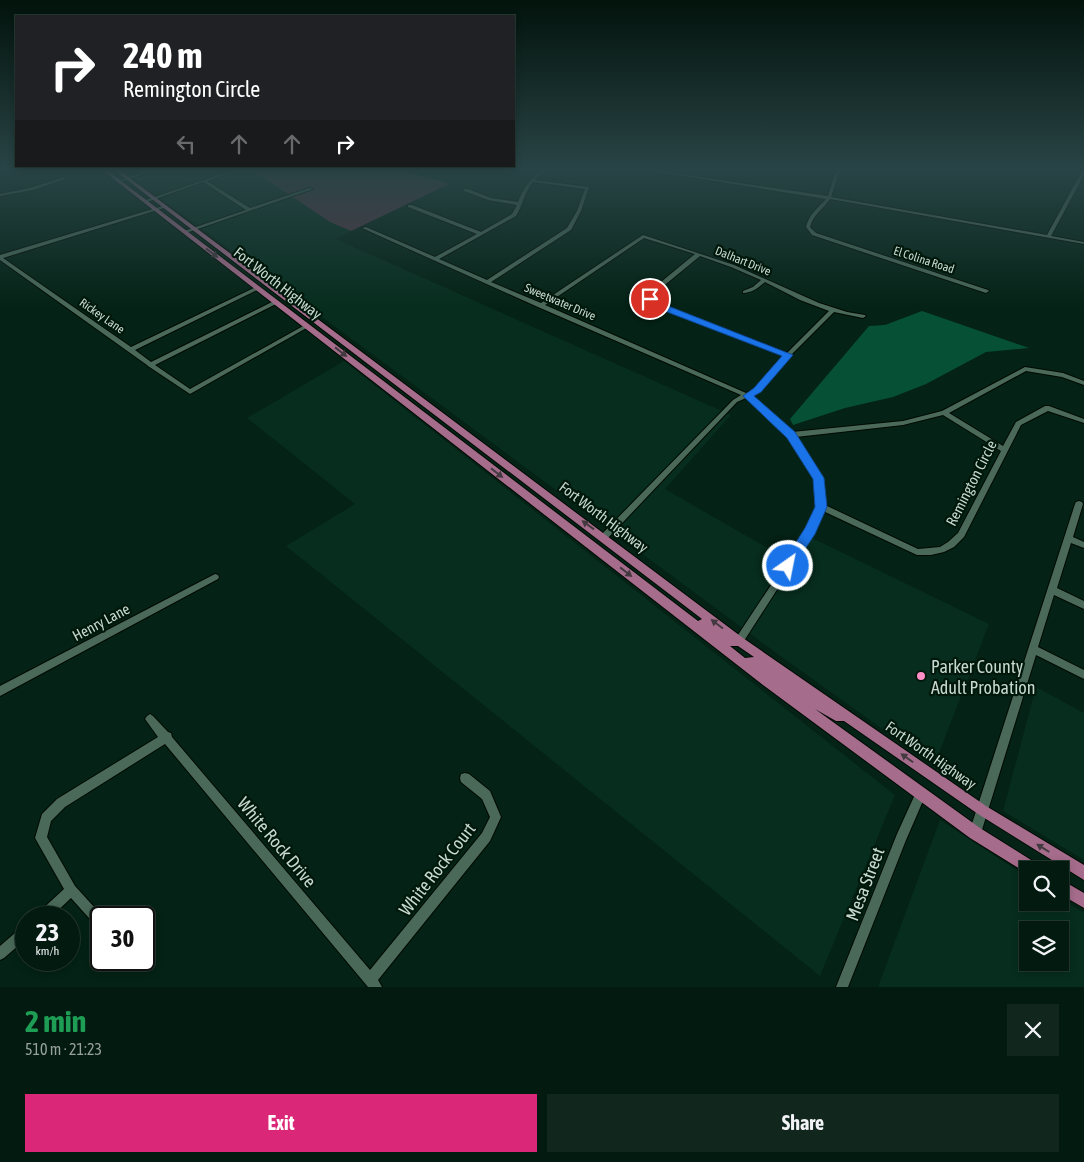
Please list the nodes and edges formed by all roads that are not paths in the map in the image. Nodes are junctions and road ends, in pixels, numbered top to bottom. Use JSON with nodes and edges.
{"nodes":[{"id":1,"x":135,"y":216,"type":"edge"},
{"id":2,"x":171,"y":216,"type":"edge"},
{"id":3,"x":233,"y":216,"type":"edge"},
{"id":4,"x":436,"y":216,"type":"edge"},
{"id":5,"x":512,"y":216,"type":"edge"},
{"id":6,"x":577,"y":216,"type":"edge"},
{"id":7,"x":811,"y":216,"type":"edge"},
{"id":8,"x":934,"y":216,"type":"edge"},
{"id":9,"x":1060,"y":216,"type":"edge"},
{"id":10,"x":364,"y":228,"type":"dead end"},
{"id":11,"x":190,"y":231,"type":"junction"},
{"id":12,"x":482,"y":234,"type":"junction"},
{"id":13,"x":1049,"y":236,"type":"junction"},
{"id":14,"x":1084,"y":243,"type":"edge"},
{"id":15,"x":699,"y":254,"type":"junction"},
{"id":16,"x":0,"y":257,"type":"edge"},
{"id":17,"x":436,"y":259,"type":"junction"},
{"id":18,"x":250,"y":271,"type":"junction"},
{"id":19,"x":241,"y":275,"type":"junction"},
{"id":20,"x":764,"y":280,"type":"junction"},
{"id":21,"x":488,"y":281,"type":"junction"},
{"id":22,"x":258,"y":288,"type":"junction"},
{"id":23,"x":986,"y":291,"type":"dead end"},
{"id":24,"x":745,"y":292,"type":"dead end"},
{"id":25,"x":276,"y":302,"type":"junction"},
{"id":26,"x":540,"y":306,"type":"junction"},
{"id":27,"x":301,"y":309,"type":"junction"},
{"id":28,"x":833,"y":310,"type":"junction"},
{"id":29,"x":291,"y":313,"type":"junction"},
{"id":30,"x":863,"y":316,"type":"dead end"},
{"id":31,"x":307,"y":326,"type":"junction"},
{"id":32,"x":130,"y":350,"type":"junction"},
{"id":33,"x":788,"y":355,"type":"junction"},
{"id":34,"x":150,"y":365,"type":"junction"},
{"id":35,"x":1084,"y":383,"type":"edge"},
{"id":36,"x":407,"y":389,"type":"junction"},
{"id":37,"x":397,"y":395,"type":"junction"},
{"id":38,"x":748,"y":396,"type":"junction"},
{"id":39,"x":944,"y":413,"type":"junction"},
{"id":40,"x":1084,"y":421,"type":"edge"},
{"id":41,"x":791,"y":435,"type":"junction"},
{"id":42,"x":1004,"y":450,"type":"junction"},
{"id":43,"x":494,"y":454,"type":"junction"},
{"id":44,"x":483,"y":462,"type":"junction"},
{"id":45,"x":555,"y":501,"type":"junction"},
{"id":46,"x":1079,"y":504,"type":"dead end"},
{"id":47,"x":821,"y":507,"type":"junction"},
{"id":48,"x":545,"y":510,"type":"junction"},
{"id":49,"x":604,"y":537,"type":"junction"},
{"id":50,"x":1069,"y":539,"type":"junction"},
{"id":51,"x":1084,"y":545,"type":"edge"},
{"id":52,"x":215,"y":577,"type":"dead end"},
{"id":53,"x":1052,"y":590,"type":"junction"},
{"id":54,"x":658,"y":597,"type":"junction"},
{"id":55,"x":1084,"y":605,"type":"edge"},
{"id":56,"x":740,"y":641,"type":"junction"},
{"id":57,"x":1033,"y":649,"type":"junction"},
{"id":58,"x":744,"y":663,"type":"junction"},
{"id":59,"x":1084,"y":675,"type":"edge"},
{"id":60,"x":0,"y":691,"type":"edge"},
{"id":61,"x":848,"y":717,"type":"junction"},
{"id":62,"x":150,"y":719,"type":"dead end"},
{"id":63,"x":167,"y":737,"type":"junction"},
{"id":64,"x":465,"y":778,"type":"dead end"},
{"id":65,"x":921,"y":794,"type":"junction"},
{"id":66,"x":982,"y":810,"type":"junction"},
{"id":67,"x":975,"y":833,"type":"junction"},
{"id":68,"x":1020,"y":861,"type":"edge"},
{"id":69,"x":1084,"y":873,"type":"edge"},
{"id":70,"x":71,"y":890,"type":"junction"},
{"id":71,"x":1069,"y":892,"type":"edge"},
{"id":72,"x":1084,"y":901,"type":"edge"},
{"id":73,"x":54,"y":906,"type":"edge"},
{"id":74,"x":90,"y":911,"type":"edge"},
{"id":75,"x":15,"y":941,"type":"edge"},
{"id":76,"x":0,"y":954,"type":"edge"},
{"id":77,"x":373,"y":984,"type":"edge"},
{"id":78,"x":842,"y":987,"type":"edge"}],
"edges":[{"from":1,"to":16,"type":"street"},
{"from":2,"to":11,"type":"main road","name":"Fort Worth Highway"},
{"from":3,"to":11,"type":"street"},
{"from":4,"to":12,"type":"street"},
{"from":5,"to":12,"type":"street"},
{"from":6,"to":21,"type":"street"},
{"from":7,"to":23,"type":"street","name":"El Colina Road"},
{"from":8,"to":13,"type":"street"},
{"from":9,"to":13,"type":"street"},
{"from":10,"to":17,"type":"street","name":"Sweetwater Drive"},
{"from":11,"to":18,"type":"main road","name":"Fort Worth Highway"},
{"from":11,"to":19,"type":"main road","name":"Fort Worth Highway","one_way":true},
{"from":12,"to":17,"type":"street"},
{"from":13,"to":14,"type":"street"},
{"from":15,"to":20,"type":"street","name":"Dalhart Drive"},
{"from":15,"to":26,"type":"street","name":"Dalhart Drive"},
{"from":15,"to":33,"type":"street"},
{"from":16,"to":32,"type":"street","name":"Rickey Lane"},
{"from":17,"to":21,"type":"street","name":"Sweetwater Drive"},
{"from":18,"to":19,"type":"main road"},
{"from":18,"to":27,"type":"main road","name":"Fort Worth Highway"},
{"from":19,"to":22,"type":"main road","name":"Fort Worth Highway"},
{"from":20,"to":24,"type":"street"},
{"from":20,"to":28,"type":"street","name":"Dalhart Drive"},
{"from":21,"to":26,"type":"street","name":"Sweetwater Drive"},
{"from":22,"to":25,"type":"main road","name":"Fort Worth Highway"},
{"from":22,"to":32,"type":"street"},
{"from":25,"to":29,"type":"main road","name":"Fort Worth Highway"},
{"from":25,"to":34,"type":"street"},
{"from":26,"to":38,"type":"street","name":"Sweetwater Drive"},
{"from":27,"to":29,"type":"main road"},
{"from":27,"to":36,"type":"main road","name":"Fort Worth Highway"},
{"from":28,"to":30,"type":"street","name":"Dalhart Drive"},
{"from":28,"to":33,"type":"street"},
{"from":29,"to":31,"type":"main road","name":"Fort Worth Highway"},
{"from":31,"to":34,"type":"street","name":"Rickey Lane"},
{"from":31,"to":37,"type":"main road","name":"Fort Worth Highway","one_way":true},
{"from":32,"to":34,"type":"street","name":"Rickey Lane"},
{"from":33,"to":38,"type":"street"},
{"from":35,"to":39,"type":"street"},
{"from":36,"to":37,"type":"main road"},
{"from":36,"to":43,"type":"main road","name":"Fort Worth Highway"},
{"from":37,"to":44,"type":"main road","name":"Fort Worth Highway"},
{"from":38,"to":41,"type":"street","name":"Sweetwater Drive"},
{"from":38,"to":49,"type":"street"},
{"from":39,"to":41,"type":"street"},
{"from":39,"to":42,"type":"street"},
{"from":40,"to":42,"type":"street","name":"Remington Circle"},
{"from":41,"to":47,"type":"street","name":"Sweetwater Drive"},
{"from":42,"to":47,"type":"street","name":"Remington Circle"},
{"from":43,"to":44,"type":"main road"},
{"from":43,"to":45,"type":"main road","name":"Fort Worth Highway"},
{"from":44,"to":48,"type":"main road","name":"Fort Worth Highway","one_way":true},
{"from":45,"to":48,"type":"main road"},
{"from":49,"to":45,"type":"main road","name":"Fort Worth Highway","one_way":true},
{"from":46,"to":50,"type":"street"},
{"from":47,"to":56,"type":"street","name":"Sweetwater Drive"},
{"from":48,"to":54,"type":"main road","name":"Fort Worth Highway","one_way":true},
{"from":56,"to":49,"type":"main road","name":"Fort Worth Highway","one_way":true},
{"from":50,"to":51,"type":"street"},
{"from":50,"to":53,"type":"street"},
{"from":52,"to":60,"type":"street","name":"Henry Lane"},
{"from":53,"to":55,"type":"street"},
{"from":53,"to":57,"type":"street"},
{"from":54,"to":56,"type":"main road"},
{"from":54,"to":58,"type":"main road","name":"Fort Worth Highway"},
{"from":56,"to":61,"type":"main road","name":"Fort Worth Highway"},
{"from":57,"to":59,"type":"street"},
{"from":57,"to":66,"type":"street"},
{"from":58,"to":61,"type":"main road"},
{"from":58,"to":65,"type":"main road","name":"Fort Worth Highway"},
{"from":66,"to":61,"type":"main road","name":"Fort Worth Highway","one_way":true},
{"from":62,"to":63,"type":"street","name":"White Rock Drive"},
{"from":63,"to":70,"type":"street"},
{"from":63,"to":77,"type":"street","name":"White Rock Drive"},
{"from":64,"to":77,"type":"street","name":"White Rock Court"},
{"from":65,"to":67,"type":"main road","name":"Fort Worth Highway"},
{"from":65,"to":78,"type":"street","name":"Mesa Street"},
{"from":66,"to":67,"type":"street"},
{"from":69,"to":66,"type":"main road","name":"Fort Worth Highway","one_way":true},
{"from":67,"to":68,"type":"main road","name":"Fort Worth Highway"},
{"from":70,"to":73,"type":"street"},
{"from":70,"to":74,"type":"street"},
{"from":71,"to":72,"type":"main road"},
{"from":75,"to":76,"type":"street"}]}
